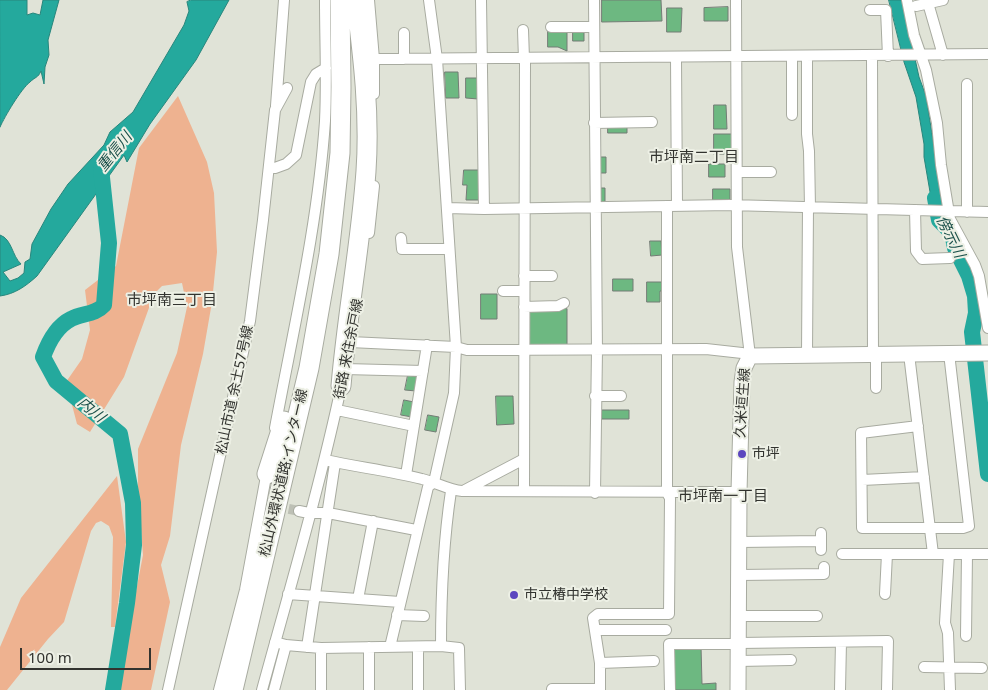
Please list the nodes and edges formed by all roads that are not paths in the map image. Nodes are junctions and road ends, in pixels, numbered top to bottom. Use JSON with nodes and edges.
{"nodes":[{"id":1,"x":284,"y":0,"type":"edge"},
{"id":2,"x":325,"y":0,"type":"edge"},
{"id":3,"x":340,"y":0,"type":"edge"},
{"id":4,"x":351,"y":0,"type":"edge"},
{"id":5,"x":356,"y":0,"type":"edge"},
{"id":6,"x":369,"y":0,"type":"edge"},
{"id":7,"x":429,"y":0,"type":"edge"},
{"id":8,"x":481,"y":0,"type":"edge"},
{"id":9,"x":594,"y":0,"type":"edge"},
{"id":10,"x":736,"y":0,"type":"edge"},
{"id":11,"x":907,"y":0,"type":"edge"},
{"id":12,"x":944,"y":0,"type":"edge"},
{"id":13,"x":928,"y":3,"type":"junction"},
{"id":14,"x":916,"y":6,"type":"dead end"},
{"id":15,"x":870,"y":10,"type":"dead end"},
{"id":16,"x":340,"y":22,"type":"junction"},
{"id":17,"x":551,"y":27,"type":"dead end"},
{"id":18,"x":594,"y":27,"type":"junction"},
{"id":19,"x":523,"y":30,"type":"dead end"},
{"id":20,"x":404,"y":34,"type":"dead end"},
{"id":21,"x":988,"y":54,"type":"edge"},
{"id":22,"x":920,"y":55,"type":"junction"},
{"id":23,"x":943,"y":55,"type":"junction"},
{"id":24,"x":792,"y":56,"type":"junction"},
{"id":25,"x":807,"y":56,"type":"junction"},
{"id":26,"x":872,"y":56,"type":"junction"},
{"id":27,"x":893,"y":56,"type":"junction"},
{"id":28,"x":737,"y":57,"type":"junction"},
{"id":29,"x":594,"y":58,"type":"junction"},
{"id":30,"x":676,"y":58,"type":"junction"},
{"id":31,"x":374,"y":59,"type":"junction"},
{"id":32,"x":404,"y":59,"type":"junction"},
{"id":33,"x":437,"y":59,"type":"junction"},
{"id":34,"x":482,"y":59,"type":"junction"},
{"id":35,"x":524,"y":59,"type":"junction"},
{"id":36,"x":326,"y":68,"type":"junction"},
{"id":37,"x":967,"y":84,"type":"dead end"},
{"id":38,"x":287,"y":88,"type":"dead end"},
{"id":39,"x":275,"y":110,"type":"junction"},
{"id":40,"x":792,"y":115,"type":"dead end"},
{"id":41,"x":652,"y":122,"type":"dead end"},
{"id":42,"x":594,"y":123,"type":"junction"},
{"id":43,"x":269,"y":168,"type":"junction"},
{"id":44,"x":737,"y":172,"type":"junction"},
{"id":45,"x":771,"y":172,"type":"dead end"},
{"id":46,"x":672,"y":206,"type":"junction"},
{"id":47,"x":737,"y":206,"type":"junction"},
{"id":48,"x":595,"y":207,"type":"junction"},
{"id":49,"x":809,"y":207,"type":"junction"},
{"id":50,"x":447,"y":208,"type":"junction"},
{"id":51,"x":523,"y":208,"type":"junction"},
{"id":52,"x":484,"y":209,"type":"junction"},
{"id":53,"x":874,"y":209,"type":"junction"},
{"id":54,"x":915,"y":210,"type":"junction"},
{"id":55,"x":948,"y":211,"type":"junction"},
{"id":56,"x":967,"y":212,"type":"junction"},
{"id":57,"x":988,"y":212,"type":"edge"},
{"id":58,"x":401,"y":238,"type":"dead end"},
{"id":59,"x":450,"y":249,"type":"junction"},
{"id":60,"x":329,"y":254,"type":"junction"},
{"id":61,"x":950,"y":258,"type":"dead end"},
{"id":62,"x":524,"y":276,"type":"junction"},
{"id":63,"x":552,"y":276,"type":"dead end"},
{"id":64,"x":524,"y":291,"type":"junction"},
{"id":65,"x":503,"y":292,"type":"dead end"},
{"id":66,"x":564,"y":303,"type":"dead end"},
{"id":67,"x":524,"y":307,"type":"junction"},
{"id":68,"x":988,"y":328,"type":"edge"},
{"id":69,"x":350,"y":342,"type":"junction"},
{"id":70,"x":427,"y":345,"type":"junction"},
{"id":71,"x":456,"y":347,"type":"junction"},
{"id":72,"x":668,"y":349,"type":"junction"},
{"id":73,"x":524,"y":350,"type":"junction"},
{"id":74,"x":597,"y":350,"type":"junction"},
{"id":75,"x":949,"y":353,"type":"junction"},
{"id":76,"x":979,"y":353,"type":"edge"},
{"id":77,"x":806,"y":354,"type":"junction"},
{"id":78,"x":875,"y":354,"type":"junction"},
{"id":79,"x":909,"y":354,"type":"junction"},
{"id":80,"x":750,"y":356,"type":"junction"},
{"id":81,"x":423,"y":371,"type":"junction"},
{"id":82,"x":343,"y":378,"type":"junction"},
{"id":83,"x":876,"y":388,"type":"dead end"},
{"id":84,"x":595,"y":396,"type":"junction"},
{"id":85,"x":621,"y":396,"type":"dead end"},
{"id":86,"x":337,"y":410,"type":"junction"},
{"id":87,"x":414,"y":426,"type":"junction"},
{"id":88,"x":918,"y":426,"type":"junction"},
{"id":89,"x":524,"y":459,"type":"junction"},
{"id":90,"x":330,"y":461,"type":"junction"},
{"id":91,"x":267,"y":474,"type":"junction"},
{"id":92,"x":406,"y":475,"type":"junction"},
{"id":93,"x":924,"y":477,"type":"junction"},
{"id":94,"x":862,"y":480,"type":"junction"},
{"id":95,"x":434,"y":482,"type":"junction"},
{"id":96,"x":451,"y":491,"type":"junction"},
{"id":97,"x":524,"y":491,"type":"junction"},
{"id":98,"x":462,"y":492,"type":"junction"},
{"id":99,"x":739,"y":492,"type":"junction"},
{"id":100,"x":595,"y":493,"type":"junction"},
{"id":101,"x":667,"y":493,"type":"junction"},
{"id":102,"x":304,"y":512,"type":"junction"},
{"id":103,"x":328,"y":513,"type":"junction"},
{"id":104,"x":373,"y":521,"type":"junction"},
{"id":105,"x":930,"y":528,"type":"junction"},
{"id":106,"x":416,"y":530,"type":"junction"},
{"id":107,"x":821,"y":541,"type":"dead end"},
{"id":108,"x":739,"y":542,"type":"junction"},
{"id":109,"x":842,"y":554,"type":"dead end"},
{"id":110,"x":887,"y":554,"type":"junction"},
{"id":111,"x":932,"y":554,"type":"junction"},
{"id":112,"x":949,"y":554,"type":"junction"},
{"id":113,"x":967,"y":554,"type":"junction"},
{"id":114,"x":988,"y":554,"type":"edge"},
{"id":115,"x":824,"y":567,"type":"dead end"},
{"id":116,"x":739,"y":575,"type":"junction"},
{"id":117,"x":288,"y":594,"type":"junction"},
{"id":118,"x":885,"y":594,"type":"dead end"},
{"id":119,"x":315,"y":596,"type":"junction"},
{"id":120,"x":358,"y":599,"type":"junction"},
{"id":121,"x":400,"y":602,"type":"junction"},
{"id":122,"x":396,"y":615,"type":"junction"},
{"id":123,"x":424,"y":616,"type":"dead end"},
{"id":124,"x":739,"y":616,"type":"junction"},
{"id":125,"x":817,"y":616,"type":"dead end"},
{"id":126,"x":596,"y":630,"type":"junction"},
{"id":127,"x":666,"y":630,"type":"dead end"},
{"id":128,"x":969,"y":631,"type":"dead end"},
{"id":129,"x":275,"y":642,"type":"junction"},
{"id":130,"x":841,"y":642,"type":"junction"},
{"id":131,"x":739,"y":643,"type":"junction"},
{"id":132,"x":286,"y":646,"type":"junction"},
{"id":133,"x":441,"y":646,"type":"junction"},
{"id":134,"x":307,"y":647,"type":"junction"},
{"id":135,"x":369,"y":647,"type":"junction"},
{"id":136,"x":390,"y":647,"type":"junction"},
{"id":137,"x":418,"y":647,"type":"junction"},
{"id":138,"x":321,"y":648,"type":"junction"},
{"id":139,"x":791,"y":660,"type":"dead end"},
{"id":140,"x":738,"y":661,"type":"junction"},
{"id":141,"x":654,"y":662,"type":"dead end"},
{"id":142,"x":600,"y":663,"type":"junction"},
{"id":143,"x":924,"y":667,"type":"dead end"},
{"id":144,"x":949,"y":667,"type":"junction"},
{"id":145,"x":982,"y":668,"type":"dead end"},
{"id":146,"x":552,"y":689,"type":"dead end"},
{"id":147,"x":600,"y":689,"type":"edge"},
{"id":148,"x":168,"y":690,"type":"edge"},
{"id":149,"x":219,"y":690,"type":"edge"},
{"id":150,"x":233,"y":690,"type":"edge"},
{"id":151,"x":262,"y":690,"type":"edge"},
{"id":152,"x":274,"y":690,"type":"edge"},
{"id":153,"x":322,"y":690,"type":"edge"},
{"id":154,"x":369,"y":690,"type":"edge"},
{"id":155,"x":418,"y":690,"type":"edge"},
{"id":156,"x":460,"y":690,"type":"edge"},
{"id":157,"x":670,"y":690,"type":"edge"},
{"id":158,"x":738,"y":690,"type":"edge"},
{"id":159,"x":840,"y":690,"type":"edge"},
{"id":160,"x":887,"y":690,"type":"edge"},
{"id":161,"x":950,"y":690,"type":"edge"}],
"edges":[{"from":1,"to":39,"type":"street"},
{"from":2,"to":36,"type":"street"},
{"from":3,"to":16,"type":"highway","name":"松山外環状道路;インター線"},
{"from":4,"to":60,"type":"highway","name":"松山外環状道路;インター線"},
{"from":5,"to":82,"type":"highway"},
{"from":6,"to":31,"type":"street","name":"街路 来住余戸線"},
{"from":7,"to":33,"type":"street"},
{"from":8,"to":34,"type":"street"},
{"from":9,"to":18,"type":"street"},
{"from":10,"to":28,"type":"street"},
{"from":11,"to":22,"type":"street"},
{"from":12,"to":13,"type":"street"},
{"from":13,"to":14,"type":"street"},
{"from":13,"to":23,"type":"street"},
{"from":15,"to":27,"type":"street"},
{"from":16,"to":60,"type":"highway","name":"松山外環状道路;インター線"},
{"from":16,"to":91,"type":"highway"},
{"from":17,"to":18,"type":"street"},
{"from":18,"to":29,"type":"street"},
{"from":19,"to":35,"type":"street"},
{"from":20,"to":32,"type":"street"},
{"from":21,"to":23,"type":"street"},
{"from":22,"to":23,"type":"street"},
{"from":22,"to":27,"type":"street"},
{"from":22,"to":55,"type":"street"},
{"from":24,"to":25,"type":"street"},
{"from":24,"to":28,"type":"street"},
{"from":24,"to":40,"type":"street"},
{"from":25,"to":26,"type":"street"},
{"from":25,"to":49,"type":"street"},
{"from":26,"to":27,"type":"street"},
{"from":26,"to":53,"type":"street"},
{"from":28,"to":30,"type":"street"},
{"from":28,"to":44,"type":"street"},
{"from":29,"to":30,"type":"street"},
{"from":29,"to":35,"type":"street"},
{"from":29,"to":42,"type":"street"},
{"from":30,"to":46,"type":"street"},
{"from":31,"to":32,"type":"street"},
{"from":31,"to":69,"type":"street","name":"街路 来住余戸線"},
{"from":32,"to":33,"type":"street"},
{"from":33,"to":34,"type":"street"},
{"from":33,"to":50,"type":"street"},
{"from":34,"to":35,"type":"street"},
{"from":34,"to":52,"type":"street"},
{"from":35,"to":51,"type":"street"},
{"from":36,"to":43,"type":"street"},
{"from":36,"to":91,"type":"street"},
{"from":37,"to":56,"type":"street"},
{"from":38,"to":39,"type":"street","name":"松山市道 余土57号線"},
{"from":39,"to":43,"type":"street","name":"松山市道 余土57号線"},
{"from":41,"to":42,"type":"street"},
{"from":42,"to":48,"type":"street"},
{"from":43,"to":148,"type":"street","name":"松山市道 余土57号線"},
{"from":44,"to":45,"type":"street"},
{"from":44,"to":47,"type":"street"},
{"from":46,"to":47,"type":"street"},
{"from":46,"to":48,"type":"street"},
{"from":46,"to":72,"type":"street"},
{"from":47,"to":49,"type":"street"},
{"from":47,"to":80,"type":"street"},
{"from":48,"to":51,"type":"street"},
{"from":48,"to":74,"type":"street"},
{"from":49,"to":53,"type":"street"},
{"from":49,"to":77,"type":"street"},
{"from":50,"to":52,"type":"street"},
{"from":50,"to":59,"type":"street"},
{"from":51,"to":52,"type":"street"},
{"from":51,"to":62,"type":"street"},
{"from":53,"to":54,"type":"street"},
{"from":53,"to":78,"type":"street"},
{"from":54,"to":55,"type":"street"},
{"from":54,"to":61,"type":"street"},
{"from":55,"to":56,"type":"street"},
{"from":55,"to":68,"type":"street"},
{"from":56,"to":57,"type":"street"},
{"from":58,"to":59,"type":"street"},
{"from":59,"to":71,"type":"street"},
{"from":60,"to":150,"type":"highway","name":"松山外環状道路;インター線"},
{"from":62,"to":63,"type":"street"},
{"from":62,"to":64,"type":"street"},
{"from":64,"to":65,"type":"street"},
{"from":64,"to":67,"type":"street"},
{"from":66,"to":67,"type":"street"},
{"from":67,"to":73,"type":"street"},
{"from":69,"to":70,"type":"street"},
{"from":69,"to":82,"type":"street","name":"街路 来住余戸線"},
{"from":70,"to":71,"type":"street"},
{"from":70,"to":81,"type":"street"},
{"from":71,"to":73,"type":"street"},
{"from":71,"to":95,"type":"street"},
{"from":72,"to":74,"type":"street"},
{"from":72,"to":80,"type":"street"},
{"from":72,"to":101,"type":"street"},
{"from":73,"to":74,"type":"street"},
{"from":73,"to":89,"type":"street"},
{"from":74,"to":84,"type":"street"},
{"from":75,"to":76,"type":"main road","name":"久米垣生線"},
{"from":75,"to":79,"type":"main road","name":"久米垣生線"},
{"from":75,"to":105,"type":"street"},
{"from":77,"to":78,"type":"main road","name":"久米垣生線"},
{"from":77,"to":80,"type":"main road","name":"久米垣生線"},
{"from":78,"to":79,"type":"main road","name":"久米垣生線"},
{"from":78,"to":83,"type":"street"},
{"from":79,"to":88,"type":"street"},
{"from":80,"to":99,"type":"main road","name":"久米垣生線"},
{"from":81,"to":82,"type":"street"},
{"from":81,"to":87,"type":"street"},
{"from":82,"to":86,"type":"street","name":"街路 来住余戸線"},
{"from":84,"to":85,"type":"street"},
{"from":84,"to":100,"type":"street"},
{"from":86,"to":87,"type":"street"},
{"from":86,"to":90,"type":"street","name":"街路 来住余戸線"},
{"from":87,"to":92,"type":"street"},
{"from":88,"to":93,"type":"street"},
{"from":88,"to":94,"type":"street"},
{"from":89,"to":97,"type":"street"},
{"from":89,"to":98,"type":"street"},
{"from":90,"to":92,"type":"street"},
{"from":90,"to":102,"type":"street","name":"街路 来住余戸線"},
{"from":90,"to":103,"type":"street"},
{"from":91,"to":149,"type":"street"},
{"from":92,"to":95,"type":"street"},
{"from":93,"to":94,"type":"street"},
{"from":93,"to":105,"type":"street"},
{"from":94,"to":105,"type":"street"},
{"from":95,"to":96,"type":"street"},
{"from":95,"to":106,"type":"street"},
{"from":96,"to":98,"type":"street"},
{"from":96,"to":133,"type":"street"},
{"from":97,"to":98,"type":"street"},
{"from":97,"to":100,"type":"street"},
{"from":99,"to":101,"type":"street"},
{"from":99,"to":108,"type":"main road","name":"久米垣生線"},
{"from":100,"to":101,"type":"street"},
{"from":101,"to":126,"type":"street"},
{"from":102,"to":103,"type":"street"},
{"from":102,"to":117,"type":"street","name":"街路 来住余戸線"},
{"from":103,"to":104,"type":"street"},
{"from":103,"to":119,"type":"street"},
{"from":104,"to":106,"type":"street"},
{"from":104,"to":120,"type":"street"},
{"from":105,"to":111,"type":"street"},
{"from":106,"to":121,"type":"street"},
{"from":107,"to":108,"type":"street"},
{"from":108,"to":116,"type":"main road","name":"久米垣生線"},
{"from":109,"to":110,"type":"street"},
{"from":110,"to":111,"type":"street"},
{"from":110,"to":118,"type":"street"},
{"from":111,"to":112,"type":"street"},
{"from":112,"to":113,"type":"street"},
{"from":112,"to":144,"type":"street"},
{"from":113,"to":114,"type":"street"},
{"from":113,"to":128,"type":"street"},
{"from":115,"to":116,"type":"street"},
{"from":116,"to":124,"type":"main road","name":"久米垣生線"},
{"from":117,"to":119,"type":"street"},
{"from":117,"to":129,"type":"street","name":"街路 来住余戸線"},
{"from":119,"to":120,"type":"street"},
{"from":119,"to":134,"type":"street"},
{"from":120,"to":121,"type":"street"},
{"from":121,"to":122,"type":"street"},
{"from":122,"to":123,"type":"street"},
{"from":122,"to":136,"type":"street"},
{"from":124,"to":125,"type":"street"},
{"from":124,"to":131,"type":"main road","name":"久米垣生線"},
{"from":126,"to":127,"type":"street"},
{"from":126,"to":142,"type":"street"},
{"from":129,"to":132,"type":"street"},
{"from":129,"to":151,"type":"street","name":"街路 来住余戸線"},
{"from":130,"to":131,"type":"street"},
{"from":130,"to":159,"type":"street"},
{"from":130,"to":160,"type":"street"},
{"from":131,"to":140,"type":"main road","name":"久米垣生線"},
{"from":131,"to":157,"type":"street"},
{"from":132,"to":134,"type":"street"},
{"from":132,"to":152,"type":"street"},
{"from":133,"to":137,"type":"street"},
{"from":133,"to":156,"type":"street"},
{"from":134,"to":138,"type":"street"},
{"from":135,"to":136,"type":"street"},
{"from":135,"to":138,"type":"street"},
{"from":135,"to":154,"type":"street"},
{"from":136,"to":137,"type":"street"},
{"from":137,"to":155,"type":"street"},
{"from":138,"to":153,"type":"street"},
{"from":139,"to":140,"type":"street"},
{"from":140,"to":158,"type":"main road","name":"久米垣生線"},
{"from":141,"to":142,"type":"street"},
{"from":142,"to":147,"type":"street"},
{"from":143,"to":144,"type":"street"},
{"from":144,"to":145,"type":"street"},
{"from":144,"to":161,"type":"street"},
{"from":146,"to":147,"type":"street"}]}
